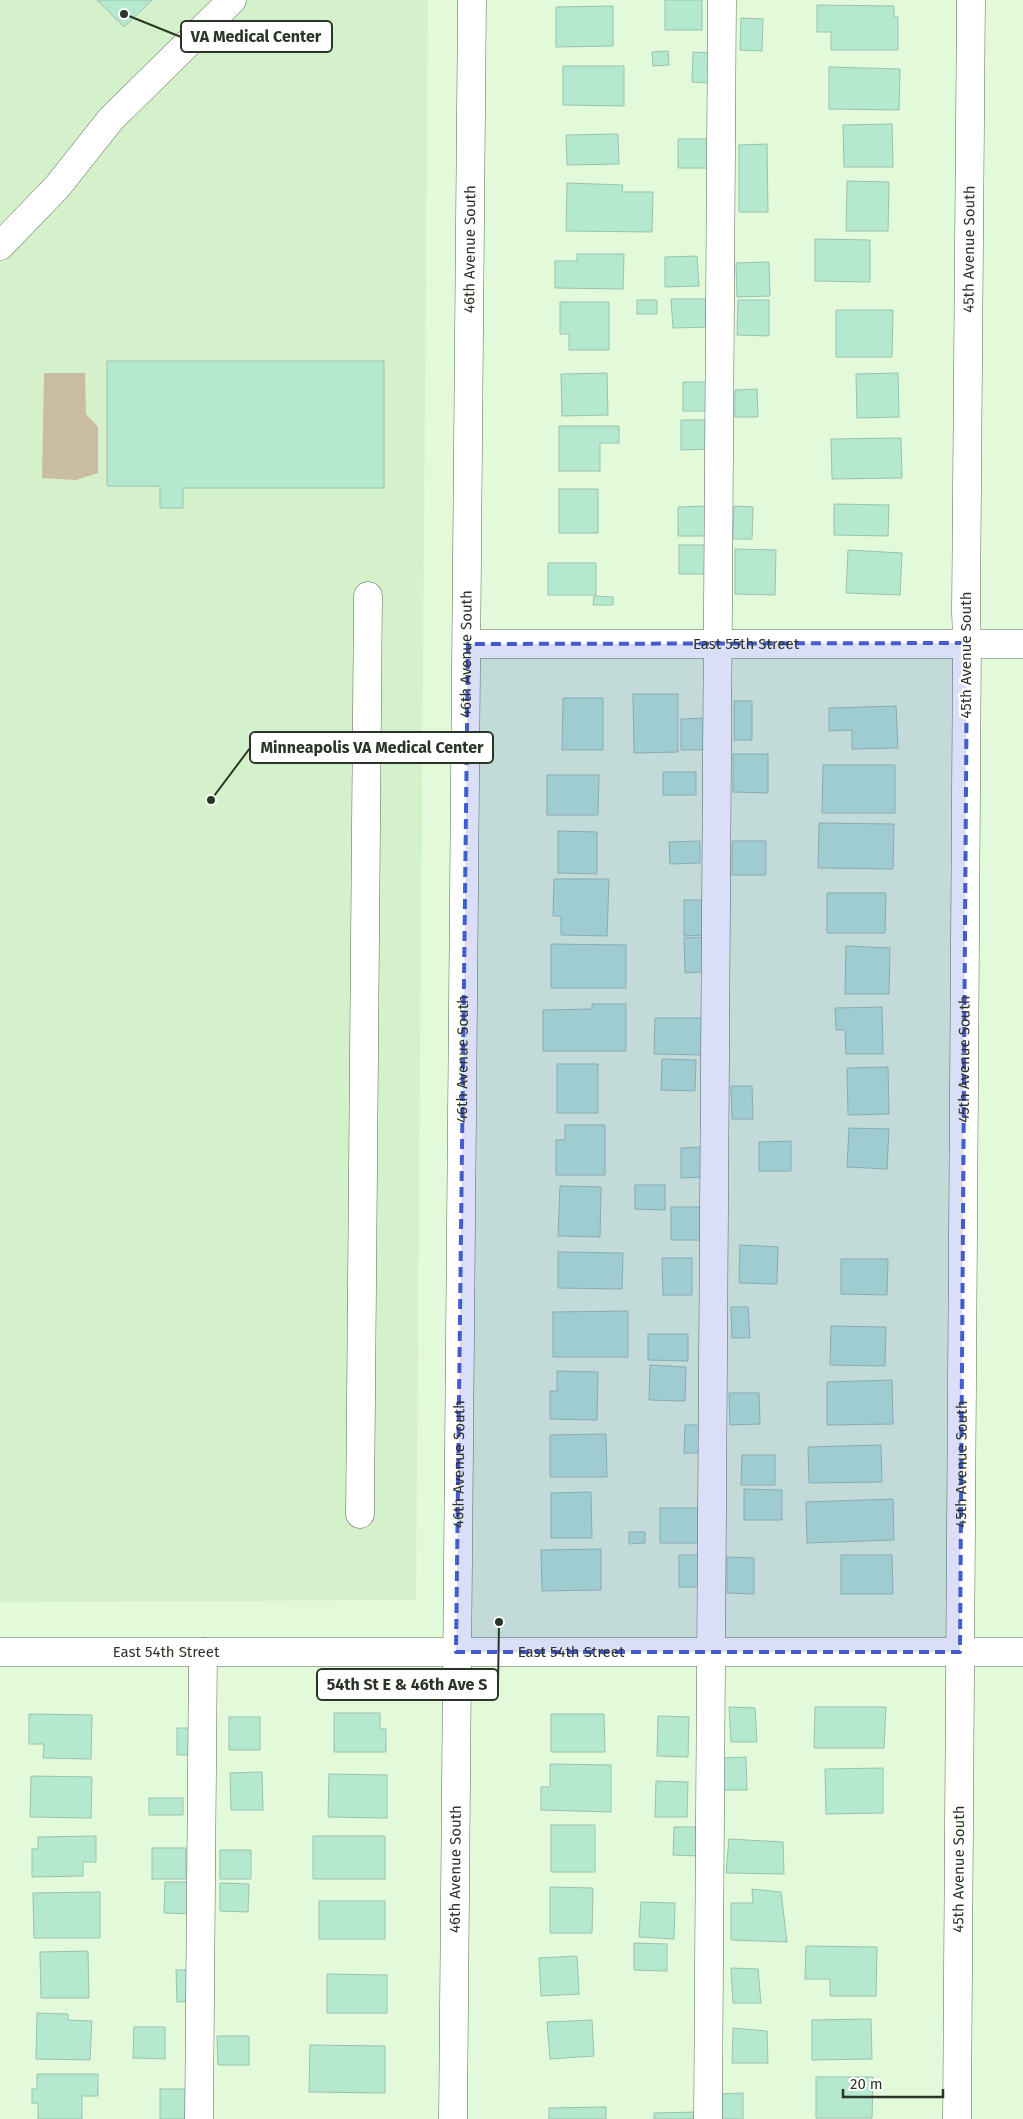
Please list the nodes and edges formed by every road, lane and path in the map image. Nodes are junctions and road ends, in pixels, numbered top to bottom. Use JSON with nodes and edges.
{"nodes":[{"id":1,"x":232,"y":0,"type":"edge"},
{"id":2,"x":472,"y":0,"type":"edge"},
{"id":3,"x":722,"y":0,"type":"edge"},
{"id":4,"x":972,"y":0,"type":"edge"},
{"id":5,"x":0,"y":246,"type":"edge"},
{"id":6,"x":368,"y":596,"type":"dead end"},
{"id":7,"x":967,"y":642,"type":"junction"},
{"id":8,"x":717,"y":643,"type":"junction"},
{"id":9,"x":468,"y":644,"type":"junction"},
{"id":10,"x":1023,"y":644,"type":"edge"},
{"id":11,"x":360,"y":1514,"type":"dead end"},
{"id":12,"x":0,"y":1652,"type":"edge"},
{"id":13,"x":203,"y":1652,"type":"junction"},
{"id":14,"x":456,"y":1652,"type":"junction"},
{"id":15,"x":711,"y":1652,"type":"junction"},
{"id":16,"x":960,"y":1652,"type":"junction"},
{"id":17,"x":1023,"y":1652,"type":"edge"},
{"id":18,"x":199,"y":2119,"type":"edge"},
{"id":19,"x":453,"y":2119,"type":"edge"},
{"id":20,"x":708,"y":2119,"type":"edge"},
{"id":21,"x":957,"y":2119,"type":"edge"}],
"edges":[{"from":1,"to":5,"type":"street"},
{"from":2,"to":9,"type":"street","name":"46th Avenue South"},
{"from":3,"to":8,"type":"street"},
{"from":4,"to":7,"type":"street","name":"45th Avenue South"},
{"from":6,"to":11,"type":"street"},
{"from":7,"to":8,"type":"street","name":"East 55th Street"},
{"from":7,"to":10,"type":"street","name":"East 55th Street"},
{"from":7,"to":16,"type":"street","name":"45th Avenue South"},
{"from":8,"to":9,"type":"street","name":"East 55th Street"},
{"from":8,"to":15,"type":"street"},
{"from":9,"to":14,"type":"street","name":"46th Avenue South"},
{"from":12,"to":13,"type":"street","name":"East 54th Street"},
{"from":13,"to":14,"type":"street","name":"East 54th Street"},
{"from":13,"to":18,"type":"street"},
{"from":14,"to":15,"type":"street","name":"East 54th Street"},
{"from":14,"to":19,"type":"street","name":"46th Avenue South"},
{"from":15,"to":16,"type":"street","name":"East 54th Street"},
{"from":15,"to":20,"type":"street"},
{"from":16,"to":17,"type":"street","name":"East 54th Street"},
{"from":16,"to":21,"type":"street","name":"45th Avenue South"}]}
